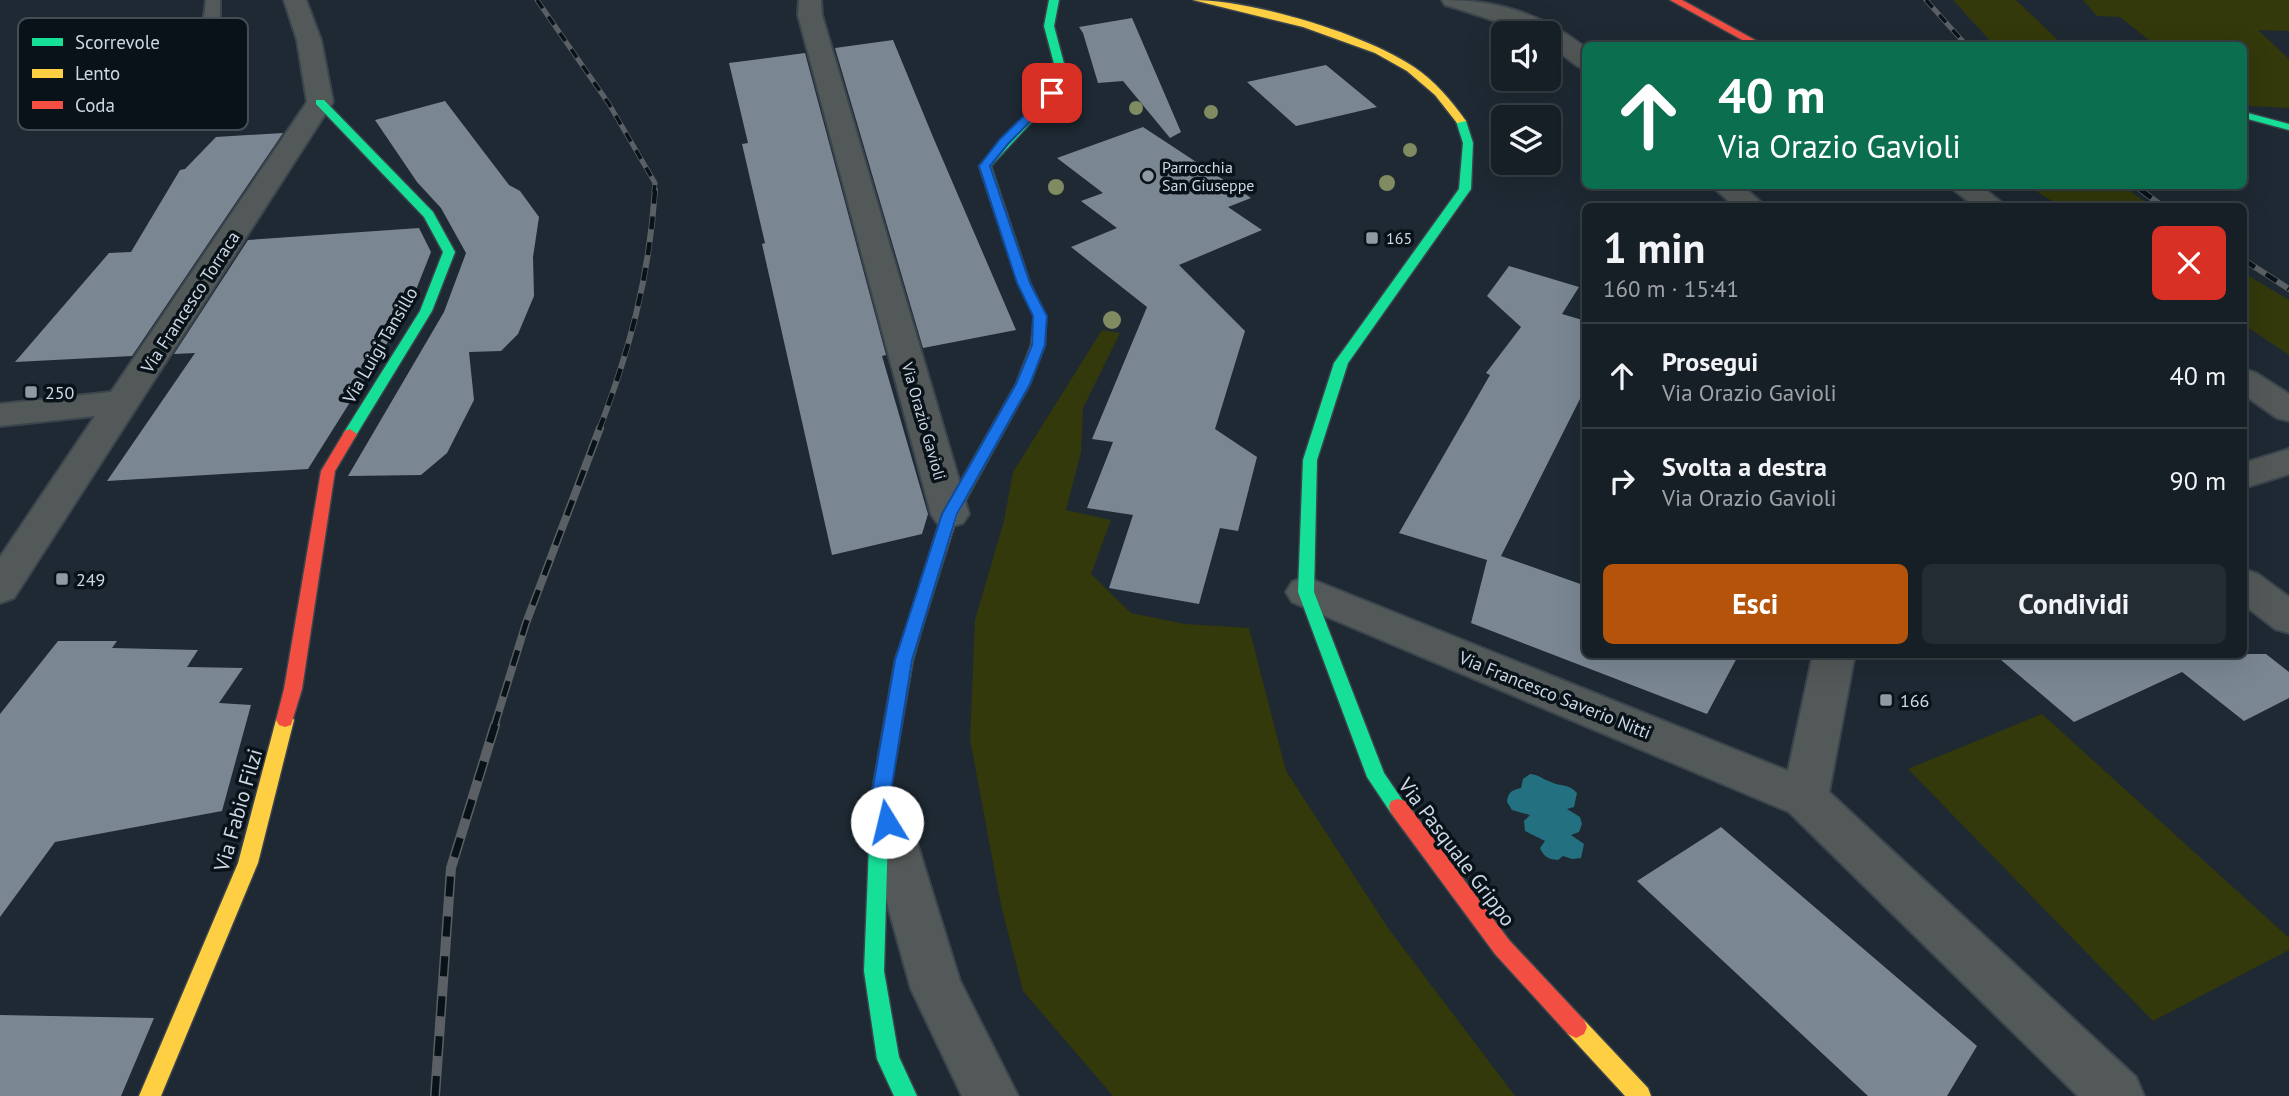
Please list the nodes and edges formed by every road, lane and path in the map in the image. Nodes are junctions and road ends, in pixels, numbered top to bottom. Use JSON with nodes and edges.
{"nodes":[{"id":1,"x":213,"y":0,"type":"edge"},
{"id":2,"x":295,"y":0,"type":"edge"},
{"id":3,"x":1054,"y":0,"type":"edge"},
{"id":4,"x":1198,"y":0,"type":"edge"},
{"id":5,"x":1453,"y":0,"type":"edge"},
{"id":6,"x":1675,"y":0,"type":"edge"},
{"id":7,"x":810,"y":7,"type":"edge"},
{"id":8,"x":211,"y":18,"type":"edge"},
{"id":9,"x":1754,"y":42,"type":"edge"},
{"id":10,"x":1582,"y":58,"type":"edge"},
{"id":11,"x":320,"y":102,"type":"junction"},
{"id":12,"x":2247,"y":115,"type":"edge"},
{"id":13,"x":2289,"y":127,"type":"edge"},
{"id":14,"x":1730,"y":189,"type":"edge"},
{"id":15,"x":1967,"y":189,"type":"edge"},
{"id":16,"x":1747,"y":203,"type":"edge"},
{"id":17,"x":1988,"y":203,"type":"edge"},
{"id":18,"x":2247,"y":382,"type":"edge"},
{"id":19,"x":124,"y":402,"type":"junction"},
{"id":20,"x":2289,"y":410,"type":"edge"},
{"id":21,"x":0,"y":415,"type":"edge"},
{"id":22,"x":2289,"y":461,"type":"edge"},
{"id":23,"x":2247,"y":475,"type":"edge"},
{"id":24,"x":950,"y":514,"type":"junction"},
{"id":25,"x":320,"y":523,"type":"joint"},
{"id":26,"x":2247,"y":586,"type":"edge"},
{"id":27,"x":0,"y":588,"type":"edge"},
{"id":28,"x":1306,"y":592,"type":"junction"},
{"id":29,"x":2289,"y":618,"type":"edge"},
{"id":30,"x":1834,"y":658,"type":"edge"},
{"id":31,"x":880,"y":798,"type":"junction"},
{"id":32,"x":1805,"y":798,"type":"junction"},
{"id":33,"x":150,"y":1096,"type":"edge"},
{"id":34,"x":906,"y":1096,"type":"edge"},
{"id":35,"x":991,"y":1096,"type":"edge"},
{"id":36,"x":1640,"y":1096,"type":"edge"},
{"id":37,"x":2117,"y":1096,"type":"edge"}],
"edges":[{"from":1,"to":8,"type":"lane"},
{"from":2,"to":11,"type":"street"},
{"from":3,"to":24,"type":"street","name":"Via Orazio Gavioli"},
{"from":4,"to":28,"type":"street"},
{"from":5,"to":10,"type":"street"},
{"from":6,"to":9,"type":"street"},
{"from":7,"to":24,"type":"street","name":"Via Orazio Gavioli"},
{"from":11,"to":19,"type":"street","name":"Via Francesco Torraca"},
{"from":11,"to":25,"type":"street","name":"Via Luigi Tansillo"},
{"from":12,"to":13,"type":"street"},
{"from":14,"to":16,"type":"street"},
{"from":15,"to":17,"type":"street"},
{"from":18,"to":20,"type":"street"},
{"from":19,"to":21,"type":"street"},
{"from":19,"to":27,"type":"street","name":"Via Francesco Torraca"},
{"from":22,"to":23,"type":"street"},
{"from":24,"to":31,"type":"street"},
{"from":25,"to":33,"type":"street","name":"Via Fabio Filzi"},
{"from":26,"to":29,"type":"street"},
{"from":28,"to":32,"type":"street","name":"Via Francesco Saverio Nitti"},
{"from":28,"to":36,"type":"street","name":"Via Pasquale Grippo"},
{"from":30,"to":32,"type":"street"},
{"from":31,"to":34,"type":"street"},
{"from":31,"to":35,"type":"street"},
{"from":32,"to":37,"type":"street","name":"Via Francesco Saverio Nitti"}]}
